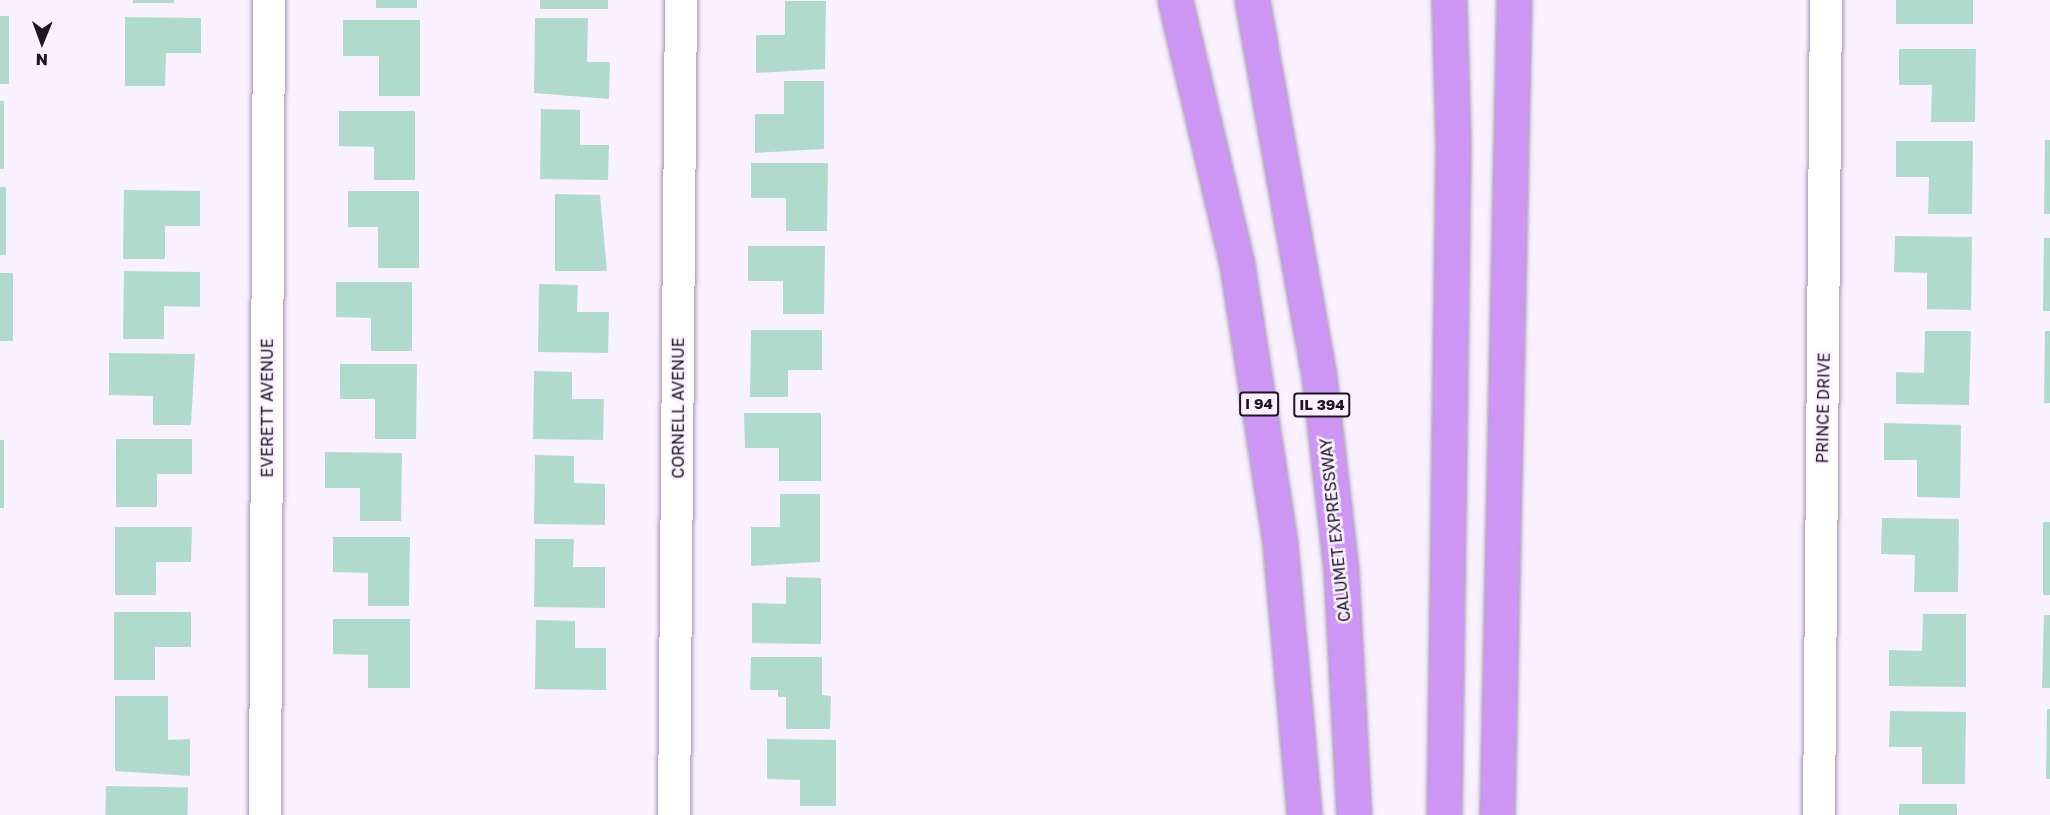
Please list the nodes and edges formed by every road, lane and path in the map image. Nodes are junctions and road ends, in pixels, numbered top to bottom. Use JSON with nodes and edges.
{"nodes":[{"id":1,"x":269,"y":0,"type":"edge"},
{"id":2,"x":681,"y":0,"type":"edge"},
{"id":3,"x":1175,"y":0,"type":"edge"},
{"id":4,"x":1252,"y":0,"type":"edge"},
{"id":5,"x":1449,"y":0,"type":"edge"},
{"id":6,"x":1514,"y":0,"type":"edge"},
{"id":7,"x":1826,"y":0,"type":"edge"},
{"id":8,"x":265,"y":815,"type":"edge"},
{"id":9,"x":675,"y":815,"type":"edge"},
{"id":10,"x":1304,"y":815,"type":"edge"},
{"id":11,"x":1354,"y":815,"type":"edge"},
{"id":12,"x":1444,"y":815,"type":"edge"},
{"id":13,"x":1497,"y":815,"type":"edge"},
{"id":14,"x":1819,"y":815,"type":"edge"}],
"edges":[{"from":1,"to":8,"type":"street","name":"EVERETT AVENUE"},
{"from":2,"to":9,"type":"street","name":"CORNELL AVENUE"},
{"from":3,"to":10,"type":"highway","number":"I 94"},
{"from":4,"to":11,"type":"highway","name":"CALUMET EXPRESSWAY","number":"IL 394"},
{"from":5,"to":12,"type":"highway"},
{"from":6,"to":13,"type":"highway"},
{"from":7,"to":14,"type":"street","name":"PRINCE DRIVE"}]}
